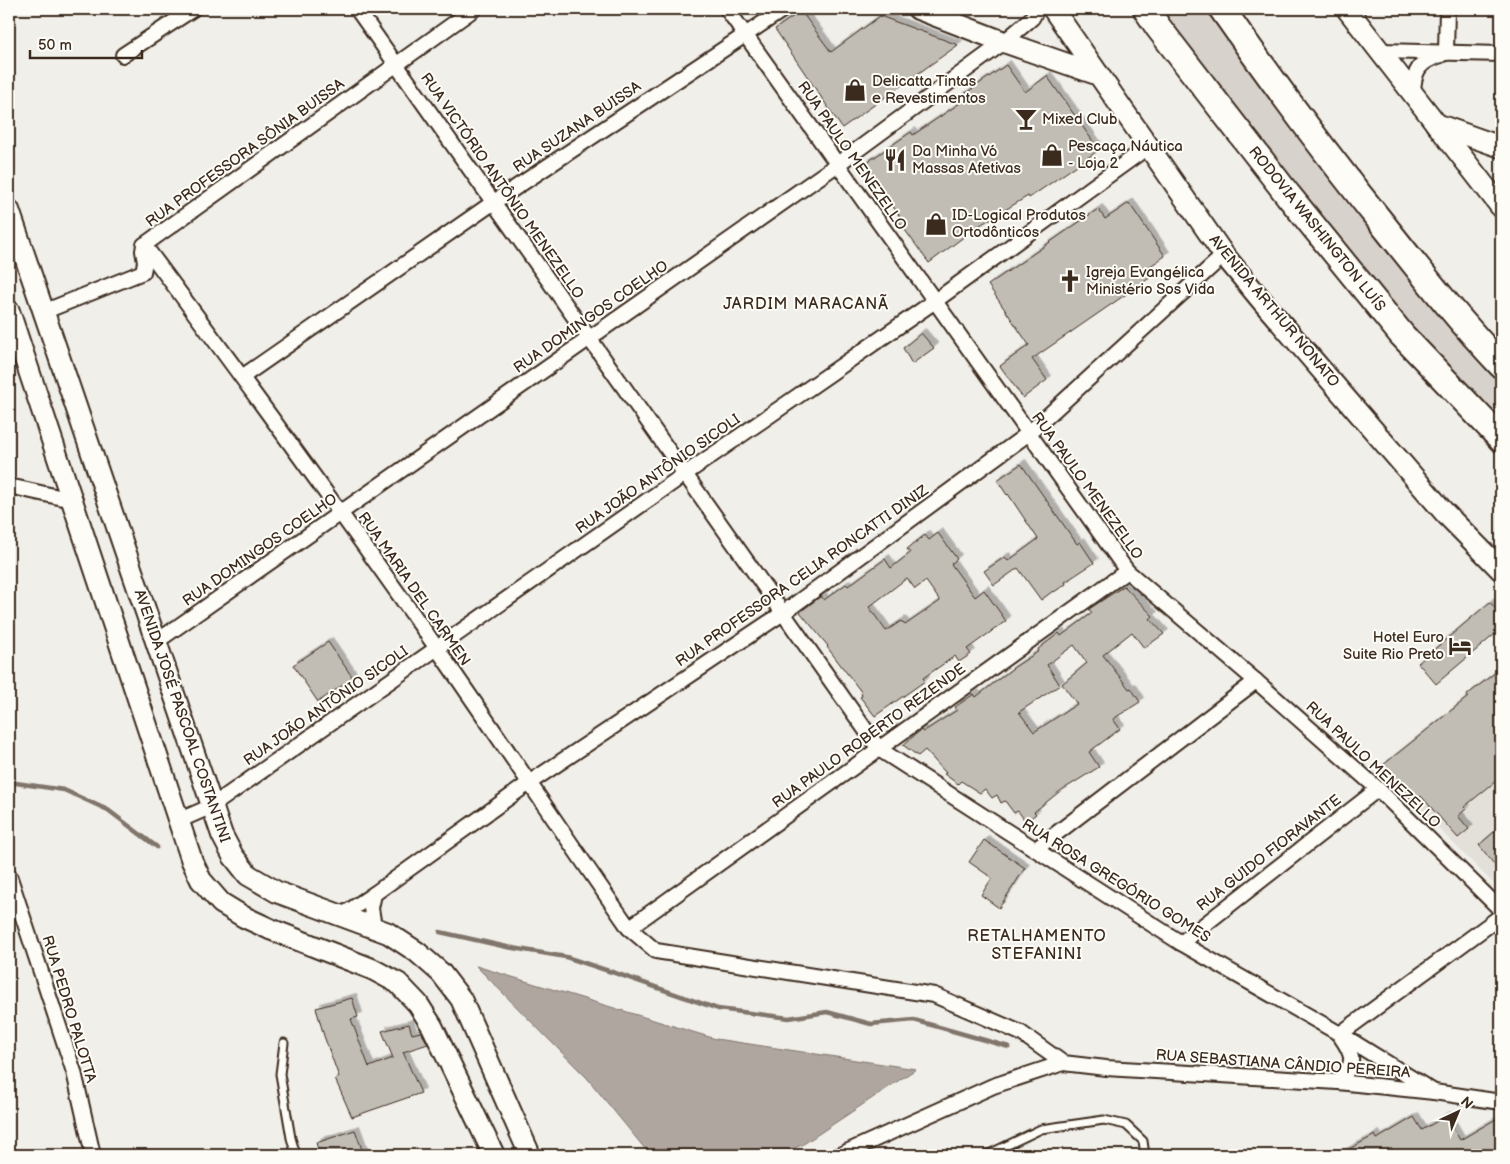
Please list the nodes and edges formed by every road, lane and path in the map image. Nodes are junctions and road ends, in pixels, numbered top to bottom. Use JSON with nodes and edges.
{"nodes":[{"id":1,"x":193,"y":9,"type":"edge"},
{"id":2,"x":357,"y":9,"type":"edge"},
{"id":3,"x":474,"y":9,"type":"edge"},
{"id":4,"x":727,"y":9,"type":"edge"},
{"id":5,"x":784,"y":9,"type":"edge"},
{"id":6,"x":918,"y":9,"type":"edge"},
{"id":7,"x":1037,"y":9,"type":"edge"},
{"id":8,"x":1053,"y":9,"type":"edge"},
{"id":9,"x":1146,"y":9,"type":"edge"},
{"id":10,"x":1222,"y":9,"type":"edge"},
{"id":11,"x":1347,"y":9,"type":"edge"},
{"id":12,"x":1447,"y":9,"type":"edge"},
{"id":13,"x":745,"y":34,"type":"junction"},
{"id":14,"x":1004,"y":42,"type":"junction"},
{"id":15,"x":1381,"y":51,"type":"junction"},
{"id":16,"x":1446,"y":53,"type":"junction"},
{"id":17,"x":1501,"y":54,"type":"edge"},
{"id":18,"x":123,"y":55,"type":"dead end"},
{"id":19,"x":396,"y":64,"type":"junction"},
{"id":20,"x":1099,"y":76,"type":"junction"},
{"id":21,"x":1413,"y":92,"type":"junction"},
{"id":22,"x":1436,"y":124,"type":"junction"},
{"id":23,"x":1149,"y":146,"type":"junction"},
{"id":24,"x":1501,"y":147,"type":"edge"},
{"id":25,"x":838,"y":164,"type":"junction"},
{"id":26,"x":1351,"y":186,"type":"junction"},
{"id":27,"x":494,"y":202,"type":"junction"},
{"id":28,"x":1501,"y":207,"type":"edge"},
{"id":29,"x":9,"y":210,"type":"edge"},
{"id":30,"x":144,"y":245,"type":"junction"},
{"id":31,"x":1224,"y":255,"type":"junction"},
{"id":32,"x":935,"y":301,"type":"junction"},
{"id":33,"x":44,"y":312,"type":"junction"},
{"id":34,"x":11,"y":318,"type":"edge"},
{"id":35,"x":1402,"y":335,"type":"junction"},
{"id":36,"x":590,"y":338,"type":"junction"},
{"id":37,"x":1501,"y":346,"type":"edge"},
{"id":38,"x":1501,"y":365,"type":"edge"},
{"id":39,"x":242,"y":377,"type":"junction"},
{"id":40,"x":1029,"y":433,"type":"junction"},
{"id":41,"x":1501,"y":439,"type":"edge"},
{"id":42,"x":1501,"y":454,"type":"edge"},
{"id":43,"x":686,"y":474,"type":"junction"},
{"id":44,"x":9,"y":486,"type":"edge"},
{"id":45,"x":72,"y":500,"type":"junction"},
{"id":46,"x":341,"y":513,"type":"junction"},
{"id":47,"x":1501,"y":570,"type":"edge"},
{"id":48,"x":1127,"y":571,"type":"junction"},
{"id":49,"x":784,"y":613,"type":"junction"},
{"id":50,"x":156,"y":642,"type":"junction"},
{"id":51,"x":436,"y":648,"type":"junction"},
{"id":52,"x":1256,"y":681,"type":"junction"},
{"id":53,"x":880,"y":749,"type":"junction"},
{"id":54,"x":529,"y":783,"type":"junction"},
{"id":55,"x":1378,"y":789,"type":"junction"},
{"id":56,"x":212,"y":806,"type":"junction"},
{"id":57,"x":180,"y":820,"type":"junction"},
{"id":58,"x":1036,"y":849,"type":"junction"},
{"id":59,"x":9,"y":875,"type":"edge"},
{"id":60,"x":374,"y":894,"type":"junction"},
{"id":61,"x":1501,"y":910,"type":"edge"},
{"id":62,"x":341,"y":916,"type":"junction"},
{"id":63,"x":1501,"y":916,"type":"edge"},
{"id":64,"x":374,"y":927,"type":"junction"},
{"id":65,"x":629,"y":928,"type":"junction"},
{"id":66,"x":1181,"y":943,"type":"junction"},
{"id":67,"x":1340,"y":1034,"type":"junction"},
{"id":68,"x":284,"y":1043,"type":"dead end"},
{"id":69,"x":1063,"y":1063,"type":"junction"},
{"id":70,"x":1338,"y":1082,"type":"junction"},
{"id":71,"x":1434,"y":1092,"type":"junction"},
{"id":72,"x":1501,"y":1102,"type":"edge"},
{"id":73,"x":846,"y":1154,"type":"edge"},
{"id":74,"x":93,"y":1155,"type":"edge"},
{"id":75,"x":296,"y":1155,"type":"edge"},
{"id":76,"x":494,"y":1155,"type":"edge"},
{"id":77,"x":530,"y":1155,"type":"edge"},
{"id":78,"x":987,"y":1155,"type":"edge"},
{"id":79,"x":1145,"y":1155,"type":"edge"}],
"edges":[{"from":1,"to":18,"type":"street"},
{"from":2,"to":19,"type":"street","name":"RUA VICTÓRIO ANTÔNIO MENEZELLO"},
{"from":3,"to":19,"type":"street","name":"RUA PROFESSORA SÔNIA BUISSA"},
{"from":4,"to":13,"type":"street","name":"RUA PAULO MENEZELLO"},
{"from":5,"to":13,"type":"street","name":"RUA SUZANA BUISSA"},
{"from":6,"to":14,"type":"main road"},
{"from":7,"to":14,"type":"street","name":"RUA DOMINGOS COELHO"},
{"from":8,"to":20,"type":"main road","name":"AVENIDA ARTHUR NONATO"},
{"from":9,"to":35,"type":"highway","name":"RODOVIA WASHINGTON LUÍS"},
{"from":10,"to":26,"type":"highway"},
{"from":11,"to":15,"type":"main road"},
{"from":12,"to":16,"type":"street"},
{"from":13,"to":25,"type":"street","name":"RUA PAULO MENEZELLO"},
{"from":13,"to":27,"type":"street","name":"RUA SUZANA BUISSA"},
{"from":14,"to":20,"type":"main road"},
{"from":14,"to":25,"type":"street","name":"RUA DOMINGOS COELHO"},
{"from":15,"to":16,"type":"street"},
{"from":15,"to":21,"type":"main road"},
{"from":16,"to":17,"type":"street"},
{"from":16,"to":21,"type":"street"},
{"from":19,"to":27,"type":"street","name":"RUA VICTÓRIO ANTÔNIO MENEZELLO"},
{"from":19,"to":30,"type":"street","name":"RUA PROFESSORA SÔNIA BUISSA"},
{"from":20,"to":23,"type":"main road","name":"AVENIDA ARTHUR NONATO"},
{"from":21,"to":22,"type":"main road"},
{"from":22,"to":24,"type":"main road"},
{"from":22,"to":28,"type":"main road"},
{"from":23,"to":31,"type":"main road","name":"AVENIDA ARTHUR NONATO"},
{"from":23,"to":32,"type":"street","name":"RUA JOÃO ANTÔNIO SICOLI"},
{"from":25,"to":32,"type":"street","name":"RUA PAULO MENEZELLO"},
{"from":25,"to":36,"type":"street","name":"RUA DOMINGOS COELHO"},
{"from":26,"to":37,"type":"highway"},
{"from":26,"to":38,"type":"highway"},
{"from":27,"to":36,"type":"street","name":"RUA VICTÓRIO ANTÔNIO MENEZELLO"},
{"from":27,"to":39,"type":"street","name":"RUA SUZANA BUISSA"},
{"from":29,"to":33,"type":"main road","name":"AVENIDA JOSÉ PASCOAL COSTANTINI"},
{"from":30,"to":33,"type":"street","name":"RUA PROFESSORA SÔNIA BUISSA"},
{"from":30,"to":39,"type":"street","name":"RUA MARIA DEL CARMEN"},
{"from":31,"to":40,"type":"street","name":"RUA PROFESSORA CELIA RONCATTI DINIZ"},
{"from":31,"to":47,"type":"main road","name":"AVENIDA ARTHUR NONATO"},
{"from":32,"to":40,"type":"street","name":"RUA PAULO MENEZELLO"},
{"from":32,"to":43,"type":"street","name":"RUA JOÃO ANTÔNIO SICOLI"},
{"from":33,"to":34,"type":"main road"},
{"from":33,"to":50,"type":"main road","name":"AVENIDA JOSÉ PASCOAL COSTANTINI"},
{"from":34,"to":45,"type":"main road"},
{"from":35,"to":41,"type":"highway","name":"RODOVIA WASHINGTON LUÍS"},
{"from":35,"to":42,"type":"highway"},
{"from":36,"to":43,"type":"street","name":"RUA VICTÓRIO ANTÔNIO MENEZELLO"},
{"from":36,"to":46,"type":"street","name":"RUA DOMINGOS COELHO"},
{"from":39,"to":46,"type":"street","name":"RUA MARIA DEL CARMEN"},
{"from":40,"to":48,"type":"street","name":"RUA PAULO MENEZELLO"},
{"from":40,"to":49,"type":"street","name":"RUA PROFESSORA CELIA RONCATTI DINIZ"},
{"from":43,"to":49,"type":"street","name":"RUA VICTÓRIO ANTÔNIO MENEZELLO"},
{"from":43,"to":51,"type":"street","name":"RUA JOÃO ANTÔNIO SICOLI"},
{"from":44,"to":45,"type":"street"},
{"from":45,"to":57,"type":"main road"},
{"from":46,"to":50,"type":"street","name":"RUA DOMINGOS COELHO"},
{"from":46,"to":51,"type":"street","name":"RUA MARIA DEL CARMEN"},
{"from":48,"to":52,"type":"street","name":"RUA PAULO MENEZELLO"},
{"from":48,"to":53,"type":"street","name":"RUA PAULO ROBERTO REZENDE"},
{"from":49,"to":53,"type":"street","name":"RUA VICTÓRIO ANTÔNIO MENEZELLO"},
{"from":49,"to":54,"type":"street","name":"RUA PROFESSORA CELIA RONCATTI DINIZ"},
{"from":50,"to":56,"type":"main road","name":"AVENIDA JOSÉ PASCOAL COSTANTINI"},
{"from":51,"to":54,"type":"street","name":"RUA MARIA DEL CARMEN"},
{"from":51,"to":56,"type":"street","name":"RUA JOÃO ANTÔNIO SICOLI"},
{"from":52,"to":55,"type":"street","name":"RUA PAULO MENEZELLO"},
{"from":52,"to":58,"type":"street"},
{"from":53,"to":58,"type":"street","name":"RUA ROSA GREGÓRIO GOMES"},
{"from":53,"to":65,"type":"street","name":"RUA PAULO ROBERTO REZENDE"},
{"from":54,"to":60,"type":"street","name":"RUA PROFESSORA CELIA RONCATTI DINIZ"},
{"from":54,"to":65,"type":"street","name":"RUA MARIA DEL CARMEN"},
{"from":55,"to":61,"type":"street","name":"RUA PAULO MENEZELLO"},
{"from":55,"to":66,"type":"street","name":"RUA GUIDO FIORAVANTE"},
{"from":56,"to":57,"type":"street","name":"RUA JOÃO ANTÔNIO SICOLI"},
{"from":56,"to":62,"type":"main road","name":"AVENIDA JOSÉ PASCOAL COSTANTINI"},
{"from":57,"to":76,"type":"main road"},
{"from":58,"to":66,"type":"street","name":"RUA ROSA GREGÓRIO GOMES"},
{"from":59,"to":74,"type":"street","name":"RUA PEDRO PALOTTA"},
{"from":60,"to":62,"type":"street","name":"RUA PROFESSORA CELIA RONCATTI DINIZ"},
{"from":60,"to":64,"type":"street"},
{"from":62,"to":64,"type":"main road","name":"AVENIDA JOSÉ PASCOAL COSTANTINI"},
{"from":63,"to":67,"type":"street"},
{"from":64,"to":77,"type":"main road","name":"AVENIDA JOSÉ PASCOAL COSTANTINI"},
{"from":65,"to":69,"type":"street","name":"RUA MARIA DEL CARMEN"},
{"from":66,"to":67,"type":"street","name":"RUA ROSA GREGÓRIO GOMES"},
{"from":67,"to":70,"type":"street"},
{"from":67,"to":71,"type":"street","name":"RUA ROSA GREGÓRIO GOMES"},
{"from":68,"to":75,"type":"lane"},
{"from":69,"to":70,"type":"street","name":"RUA SEBASTIANA CÂNDIO PEREIRA"},
{"from":69,"to":73,"type":"street"},
{"from":70,"to":71,"type":"street","name":"RUA SEBASTIANA CÂNDIO PEREIRA"},
{"from":71,"to":72,"type":"street","name":"RUA SEBASTIANA CÂNDIO PEREIRA"},
{"from":78,"to":79,"type":"lane"}]}
